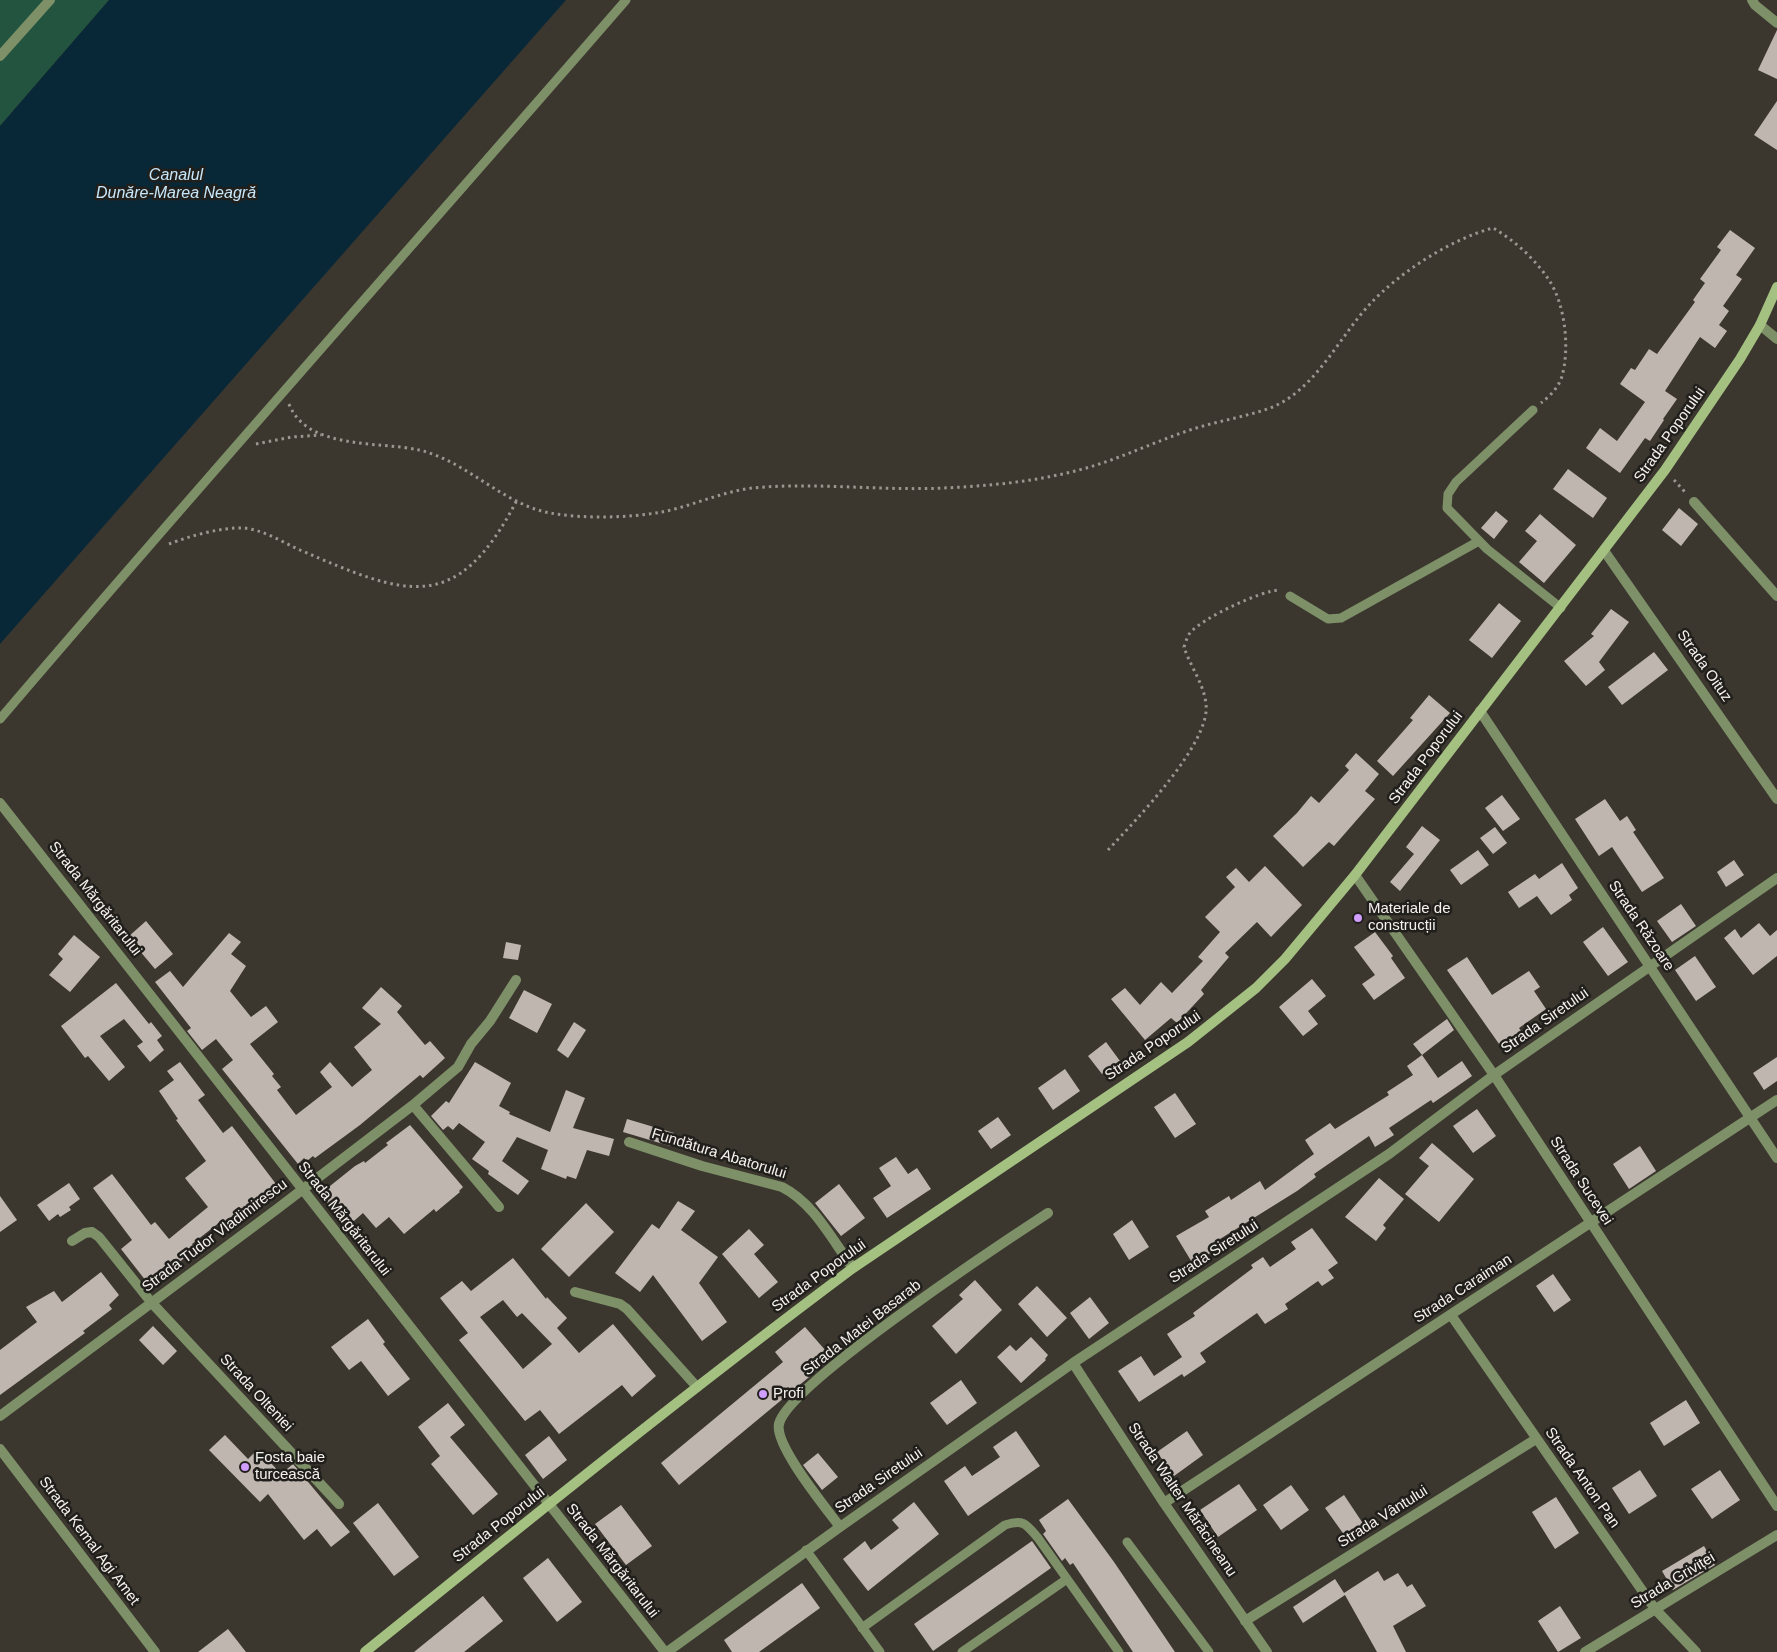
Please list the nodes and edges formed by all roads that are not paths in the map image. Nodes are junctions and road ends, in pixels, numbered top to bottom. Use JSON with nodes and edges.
{"nodes":[{"id":1,"x":50,"y":0,"type":"edge"},
{"id":2,"x":626,"y":0,"type":"edge"},
{"id":3,"x":1752,"y":0,"type":"edge"},
{"id":4,"x":1777,"y":23,"type":"edge"},
{"id":5,"x":0,"y":56,"type":"edge"},
{"id":6,"x":1777,"y":287,"type":"edge"},
{"id":7,"x":1760,"y":325,"type":"junction"},
{"id":8,"x":1777,"y":340,"type":"edge"},
{"id":9,"x":1533,"y":410,"type":"road end"},
{"id":10,"x":1694,"y":502,"type":"road end"},
{"id":11,"x":1479,"y":541,"type":"junction"},
{"id":12,"x":1605,"y":552,"type":"junction"},
{"id":13,"x":1290,"y":596,"type":"road end"},
{"id":14,"x":1777,"y":596,"type":"edge"},
{"id":15,"x":1561,"y":608,"type":"junction"},
{"id":16,"x":1480,"y":711,"type":"junction"},
{"id":17,"x":0,"y":720,"type":"edge"},
{"id":18,"x":1777,"y":799,"type":"edge"},
{"id":19,"x":0,"y":803,"type":"edge"},
{"id":20,"x":1355,"y":875,"type":"junction"},
{"id":21,"x":1777,"y":878,"type":"edge"},
{"id":22,"x":1650,"y":966,"type":"junction"},
{"id":23,"x":516,"y":980,"type":"dead end"},
{"id":24,"x":1494,"y":1075,"type":"junction"},
{"id":25,"x":1777,"y":1100,"type":"edge"},
{"id":26,"x":413,"y":1105,"type":"junction"},
{"id":27,"x":1750,"y":1118,"type":"junction"},
{"id":28,"x":629,"y":1142,"type":"dead end"},
{"id":29,"x":1777,"y":1158,"type":"edge"},
{"id":30,"x":302,"y":1190,"type":"junction"},
{"id":31,"x":499,"y":1207,"type":"dead end"},
{"id":32,"x":1048,"y":1213,"type":"dead end"},
{"id":33,"x":1590,"y":1223,"type":"junction"},
{"id":34,"x":72,"y":1241,"type":"dead end"},
{"id":35,"x":853,"y":1268,"type":"junction"},
{"id":36,"x":575,"y":1292,"type":"dead end"},
{"id":37,"x":151,"y":1302,"type":"junction"},
{"id":38,"x":1451,"y":1315,"type":"junction"},
{"id":39,"x":1073,"y":1363,"type":"junction"},
{"id":40,"x":697,"y":1387,"type":"junction"},
{"id":41,"x":0,"y":1416,"type":"edge"},
{"id":42,"x":1536,"y":1439,"type":"junction"},
{"id":43,"x":0,"y":1449,"type":"edge"},
{"id":44,"x":1164,"y":1503,"type":"junction"},
{"id":45,"x":339,"y":1504,"type":"dead end"},
{"id":46,"x":548,"y":1505,"type":"junction"},
{"id":47,"x":1777,"y":1506,"type":"edge"},
{"id":48,"x":840,"y":1526,"type":"junction"},
{"id":49,"x":1777,"y":1535,"type":"edge"},
{"id":50,"x":1127,"y":1542,"type":"dead end"},
{"id":51,"x":806,"y":1550,"type":"junction"},
{"id":52,"x":1067,"y":1579,"type":"junction"},
{"id":53,"x":1655,"y":1609,"type":"junction"},
{"id":54,"x":1245,"y":1621,"type":"junction"},
{"id":55,"x":862,"y":1628,"type":"junction"},
{"id":56,"x":155,"y":1652,"type":"edge"},
{"id":57,"x":365,"y":1652,"type":"edge"},
{"id":58,"x":666,"y":1652,"type":"edge"},
{"id":59,"x":880,"y":1652,"type":"edge"},
{"id":60,"x":962,"y":1652,"type":"edge"},
{"id":61,"x":1119,"y":1652,"type":"edge"},
{"id":62,"x":1209,"y":1652,"type":"edge"},
{"id":63,"x":1267,"y":1652,"type":"edge"},
{"id":64,"x":1585,"y":1652,"type":"edge"},
{"id":65,"x":1696,"y":1652,"type":"edge"}],
"edges":[{"from":1,"to":5,"type":"street"},
{"from":2,"to":17,"type":"lane"},
{"from":3,"to":4,"type":"street"},
{"from":6,"to":7,"type":"street","name":"Strada Poporului"},
{"from":7,"to":8,"type":"street"},
{"from":7,"to":12,"type":"street","name":"Strada Poporului"},
{"from":9,"to":11,"type":"lane"},
{"from":10,"to":14,"type":"street"},
{"from":11,"to":13,"type":"lane"},
{"from":11,"to":15,"type":"lane"},
{"from":12,"to":15,"type":"street","name":"Strada Poporului"},
{"from":12,"to":18,"type":"street","name":"Strada Oituz"},
{"from":15,"to":16,"type":"street","name":"Strada Poporului"},
{"from":16,"to":20,"type":"street","name":"Strada Poporului"},
{"from":16,"to":22,"type":"street","name":"Strada Răzoare"},
{"from":19,"to":30,"type":"street","name":"Strada Mărgăritarului"},
{"from":20,"to":24,"type":"street","name":"Strada Sucevei"},
{"from":20,"to":35,"type":"street","name":"Strada Poporului"},
{"from":21,"to":22,"type":"street","name":"Strada Siretului"},
{"from":22,"to":24,"type":"street","name":"Strada Siretului"},
{"from":22,"to":27,"type":"street","name":"Strada Răzoare"},
{"from":23,"to":26,"type":"street","name":"Strada Tudor Vladimirescu"},
{"from":24,"to":33,"type":"street","name":"Strada Sucevei"},
{"from":24,"to":39,"type":"street","name":"Strada Siretului"},
{"from":25,"to":27,"type":"street","name":"Strada Caraiman"},
{"from":26,"to":30,"type":"street","name":"Strada Tudor Vladimirescu"},
{"from":26,"to":31,"type":"street"},
{"from":27,"to":29,"type":"street","name":"Strada Răzoare"},
{"from":27,"to":33,"type":"street","name":"Strada Caraiman"},
{"from":28,"to":35,"type":"street","name":"Fundătura Abatorului"},
{"from":30,"to":37,"type":"street","name":"Strada Tudor Vladimirescu"},
{"from":30,"to":46,"type":"street","name":"Strada Mărgăritarului"},
{"from":32,"to":48,"type":"street","name":"Strada Matei Basarab"},
{"from":33,"to":38,"type":"street","name":"Strada Caraiman"},
{"from":33,"to":47,"type":"street","name":"Strada Sucevei"},
{"from":34,"to":37,"type":"street","name":"Strada Olteniei"},
{"from":35,"to":40,"type":"street","name":"Strada Poporului"},
{"from":36,"to":40,"type":"street"},
{"from":37,"to":41,"type":"street","name":"Strada Tudor Vladimirescu"},
{"from":37,"to":45,"type":"street","name":"Strada Olteniei"},
{"from":38,"to":42,"type":"street","name":"Strada Anton Pan"},
{"from":38,"to":44,"type":"street","name":"Strada Caraiman"},
{"from":39,"to":44,"type":"street","name":"Strada Walter Mărăcineanu"},
{"from":39,"to":48,"type":"street","name":"Strada Siretului"},
{"from":40,"to":46,"type":"street","name":"Strada Poporului"},
{"from":42,"to":53,"type":"street","name":"Strada Anton Pan"},
{"from":42,"to":54,"type":"street","name":"Strada Vântului"},
{"from":43,"to":56,"type":"street","name":"Strada Kemal Agi Amet"},
{"from":44,"to":54,"type":"street","name":"Strada Walter Mărăcineanu"},
{"from":46,"to":57,"type":"street","name":"Strada Poporului"},
{"from":46,"to":58,"type":"street","name":"Strada Mărgăritarului"},
{"from":48,"to":51,"type":"street","name":"Strada Siretului"},
{"from":49,"to":53,"type":"street","name":"Strada Griviței"},
{"from":50,"to":62,"type":"lane"},
{"from":51,"to":55,"type":"lane"},
{"from":51,"to":58,"type":"street","name":"Strada Siretului"},
{"from":52,"to":55,"type":"lane"},
{"from":52,"to":60,"type":"lane"},
{"from":52,"to":61,"type":"lane"},
{"from":53,"to":64,"type":"street","name":"Strada Griviței"},
{"from":53,"to":65,"type":"street","name":"Strada Anton Pan"},
{"from":54,"to":63,"type":"street","name":"Strada Walter Mărăcineanu"},
{"from":55,"to":59,"type":"lane"}]}
